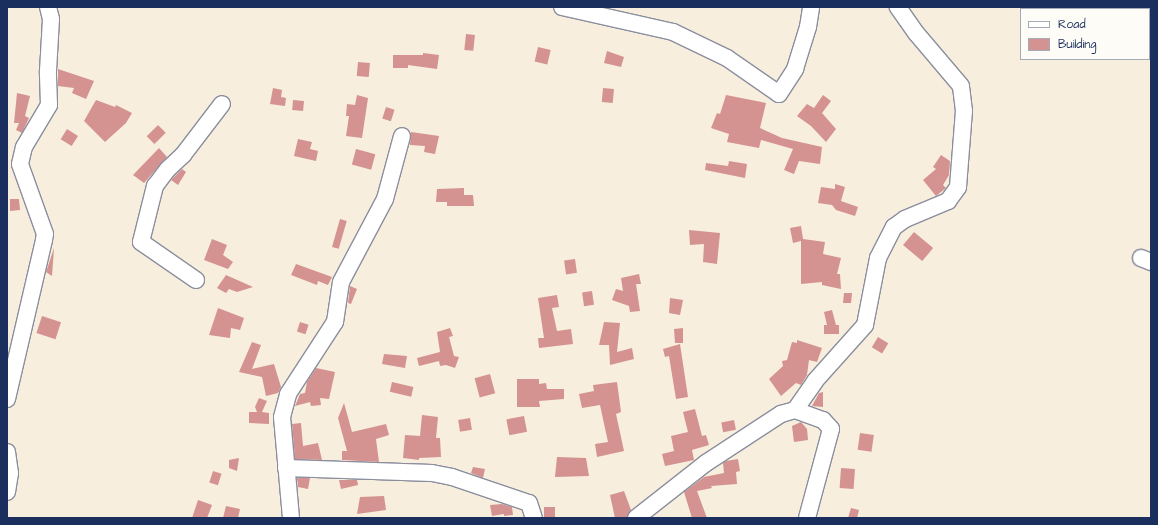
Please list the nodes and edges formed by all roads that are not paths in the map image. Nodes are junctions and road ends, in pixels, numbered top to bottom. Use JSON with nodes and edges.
{"nodes":[{"id":1,"x":48,"y":7,"type":"edge"},
{"id":2,"x":562,"y":7,"type":"edge"},
{"id":3,"x":811,"y":7,"type":"edge"},
{"id":4,"x":898,"y":7,"type":"edge"},
{"id":5,"x":222,"y":104,"type":"dead end"},
{"id":6,"x":402,"y":136,"type":"dead end"},
{"id":7,"x":196,"y":280,"type":"dead end"},
{"id":8,"x":7,"y":399,"type":"edge"},
{"id":9,"x":795,"y":410,"type":"junction"},
{"id":10,"x":7,"y":452,"type":"edge"},
{"id":11,"x":286,"y":468,"type":"junction"},
{"id":12,"x":7,"y":492,"type":"edge"},
{"id":13,"x":291,"y":518,"type":"edge"},
{"id":14,"x":534,"y":518,"type":"edge"},
{"id":15,"x":636,"y":518,"type":"edge"},
{"id":16,"x":807,"y":518,"type":"edge"}],
"edges":[{"from":1,"to":8,"type":"street"},
{"from":2,"to":3,"type":"street"},
{"from":4,"to":9,"type":"street"},
{"from":5,"to":7,"type":"street"},
{"from":6,"to":11,"type":"street"},
{"from":9,"to":15,"type":"street"},
{"from":9,"to":16,"type":"street"},
{"from":10,"to":12,"type":"street"},
{"from":11,"to":13,"type":"street"},
{"from":11,"to":14,"type":"street"}]}
